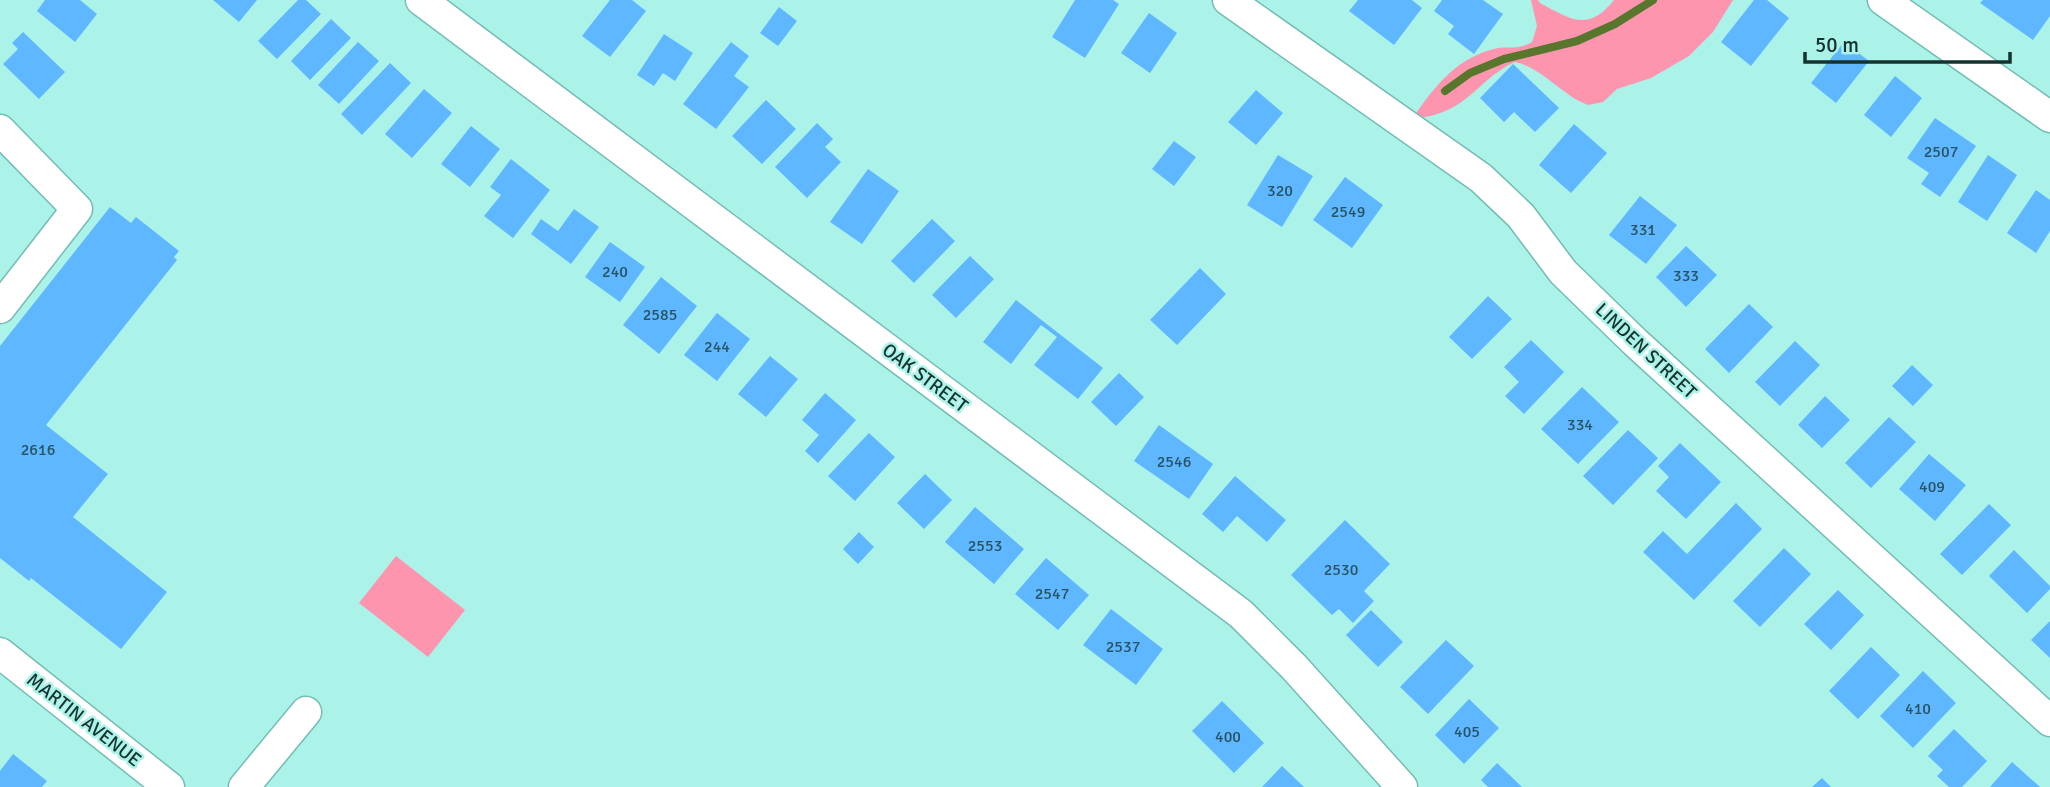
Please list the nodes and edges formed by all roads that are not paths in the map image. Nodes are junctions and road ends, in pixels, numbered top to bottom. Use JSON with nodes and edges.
{"nodes":[{"id":1,"x":421,"y":0,"type":"edge"},
{"id":2,"x":1228,"y":0,"type":"edge"},
{"id":3,"x":1883,"y":0,"type":"edge"},
{"id":4,"x":2050,"y":117,"type":"edge"},
{"id":5,"x":0,"y":130,"type":"edge"},
{"id":6,"x":0,"y":308,"type":"edge"},
{"id":7,"x":0,"y":653,"type":"edge"},
{"id":8,"x":306,"y":712,"type":"dead end"},
{"id":9,"x":2050,"y":721,"type":"edge"},
{"id":10,"x":169,"y":787,"type":"edge"},
{"id":11,"x":244,"y":787,"type":"edge"},
{"id":12,"x":1402,"y":787,"type":"edge"}],
"edges":[{"from":1,"to":12,"type":"street","name":"OAK STREET"},
{"from":2,"to":9,"type":"street","name":"LINDEN STREET"},
{"from":3,"to":4,"type":"street"},
{"from":5,"to":6,"type":"street"},
{"from":7,"to":10,"type":"street","name":"MARTIN AVENUE"},
{"from":8,"to":11,"type":"street"}]}
